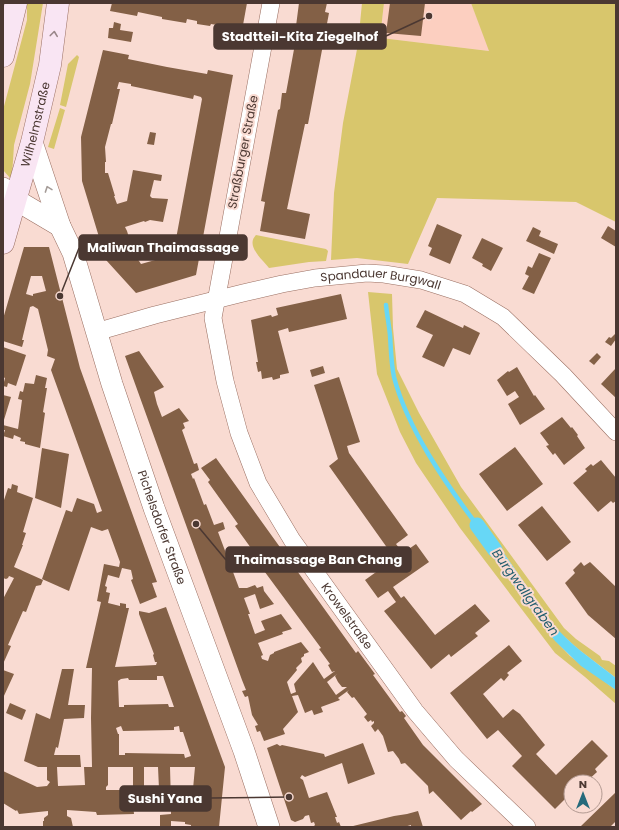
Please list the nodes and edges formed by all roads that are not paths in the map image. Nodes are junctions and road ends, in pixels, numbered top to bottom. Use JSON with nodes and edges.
{"nodes":[{"id":1,"x":16,"y":3,"type":"edge"},
{"id":2,"x":58,"y":3,"type":"edge"},
{"id":3,"x":271,"y":3,"type":"edge"},
{"id":4,"x":3,"y":56,"type":"edge"},
{"id":5,"x":32,"y":142,"type":"junction"},
{"id":6,"x":10,"y":194,"type":"edge"},
{"id":7,"x":60,"y":226,"type":"junction"},
{"id":8,"x":3,"y":243,"type":"edge"},
{"id":9,"x":215,"y":300,"type":"junction"},
{"id":10,"x":96,"y":332,"type":"junction"},
{"id":11,"x":616,"y":432,"type":"edge"},
{"id":12,"x":269,"y":827,"type":"edge"},
{"id":13,"x":526,"y":827,"type":"edge"}],
"edges":[{"from":1,"to":4,"type":"main road"},
{"from":5,"to":2,"type":"main road","name":"Wilhelmstraße","one_way":true},
{"from":3,"to":9,"type":"street","name":"Straßburger Straße"},
{"from":5,"to":6,"type":"main road","name":"Wilhelmstraße"},
{"from":7,"to":5,"type":"street","name":"Pichelsdorfer Straße","one_way":true},
{"from":6,"to":7,"type":"street"},
{"from":6,"to":8,"type":"main road","name":"Wilhelmstraße"},
{"from":7,"to":10,"type":"street","name":"Pichelsdorfer Straße"},
{"from":9,"to":10,"type":"street","name":"Spandauer Burgwall"},
{"from":9,"to":11,"type":"street","name":"Spandauer Burgwall"},
{"from":9,"to":13,"type":"street","name":"Krowelstraße"},
{"from":10,"to":12,"type":"street","name":"Pichelsdorfer Straße"}]}
